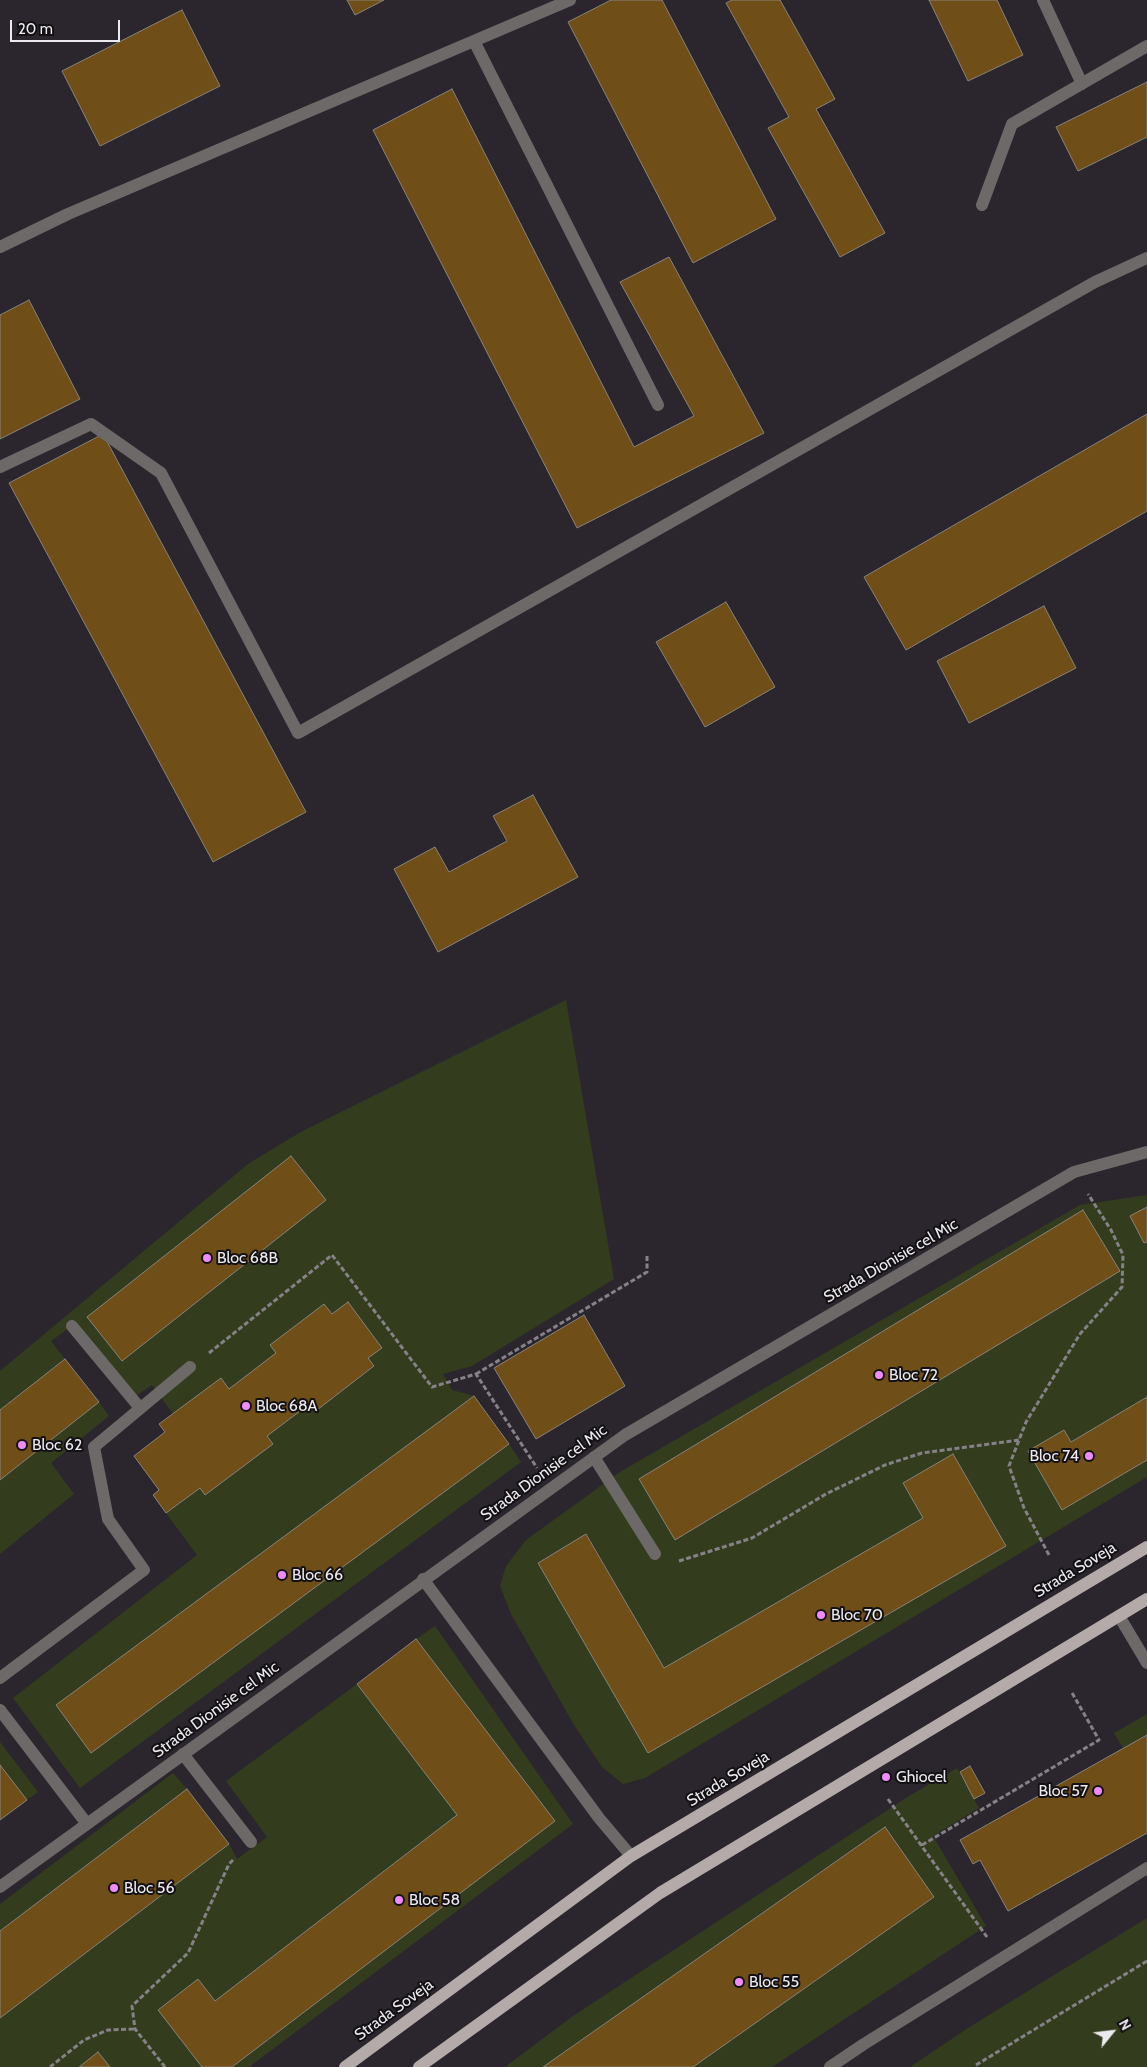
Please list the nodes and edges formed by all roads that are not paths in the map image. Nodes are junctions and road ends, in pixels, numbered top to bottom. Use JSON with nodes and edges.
{"nodes":[{"id":1,"x":570,"y":0,"type":"edge"},
{"id":2,"x":1043,"y":0,"type":"edge"},
{"id":3,"x":474,"y":41,"type":"junction"},
{"id":4,"x":1147,"y":46,"type":"edge"},
{"id":5,"x":1082,"y":84,"type":"junction"},
{"id":6,"x":982,"y":205,"type":"dead end"},
{"id":7,"x":0,"y":246,"type":"edge"},
{"id":8,"x":1147,"y":258,"type":"edge"},
{"id":9,"x":658,"y":405,"type":"dead end"},
{"id":10,"x":0,"y":467,"type":"edge"},
{"id":11,"x":1147,"y":1152,"type":"edge"},
{"id":12,"x":72,"y":1326,"type":"dead end"},
{"id":13,"x":190,"y":1367,"type":"road end"},
{"id":14,"x":140,"y":1408,"type":"junction"},
{"id":15,"x":594,"y":1457,"type":"junction"},
{"id":16,"x":1147,"y":1547,"type":"edge"},
{"id":17,"x":655,"y":1554,"type":"road end"},
{"id":18,"x":423,"y":1580,"type":"junction"},
{"id":19,"x":1147,"y":1599,"type":"edge"},
{"id":20,"x":1119,"y":1616,"type":"junction"},
{"id":21,"x":1147,"y":1663,"type":"edge"},
{"id":22,"x":0,"y":1678,"type":"edge"},
{"id":23,"x":0,"y":1710,"type":"edge"},
{"id":24,"x":183,"y":1754,"type":"junction"},
{"id":25,"x":87,"y":1824,"type":"junction"},
{"id":26,"x":251,"y":1842,"type":"road end"},
{"id":27,"x":631,"y":1856,"type":"junction"},
{"id":28,"x":1147,"y":1868,"type":"edge"},
{"id":29,"x":0,"y":1887,"type":"edge"},
{"id":30,"x":345,"y":2067,"type":"edge"},
{"id":31,"x":419,"y":2067,"type":"edge"},
{"id":32,"x":830,"y":2067,"type":"edge"}],
"edges":[{"from":1,"to":3,"type":"street"},
{"from":2,"to":5,"type":"street"},
{"from":3,"to":7,"type":"street"},
{"from":3,"to":9,"type":"street"},
{"from":4,"to":5,"type":"street"},
{"from":5,"to":6,"type":"street"},
{"from":8,"to":10,"type":"street"},
{"from":11,"to":15,"type":"street","name":"Strada Dionisie cel Mic"},
{"from":12,"to":14,"type":"street"},
{"from":13,"to":14,"type":"street"},
{"from":14,"to":22,"type":"street"},
{"from":15,"to":17,"type":"street"},
{"from":15,"to":18,"type":"street","name":"Strada Dionisie cel Mic"},
{"from":16,"to":27,"type":"main road","name":"Strada Soveja"},
{"from":18,"to":24,"type":"street","name":"Strada Dionisie cel Mic"},
{"from":18,"to":27,"type":"street"},
{"from":19,"to":20,"type":"main road"},
{"from":20,"to":21,"type":"street"},
{"from":20,"to":31,"type":"main road"},
{"from":23,"to":25,"type":"street"},
{"from":24,"to":25,"type":"street","name":"Strada Dionisie cel Mic"},
{"from":24,"to":26,"type":"street"},
{"from":25,"to":29,"type":"street","name":"Strada Dionisie cel Mic"},
{"from":27,"to":30,"type":"main road","name":"Strada Soveja"},
{"from":28,"to":32,"type":"street"}]}
